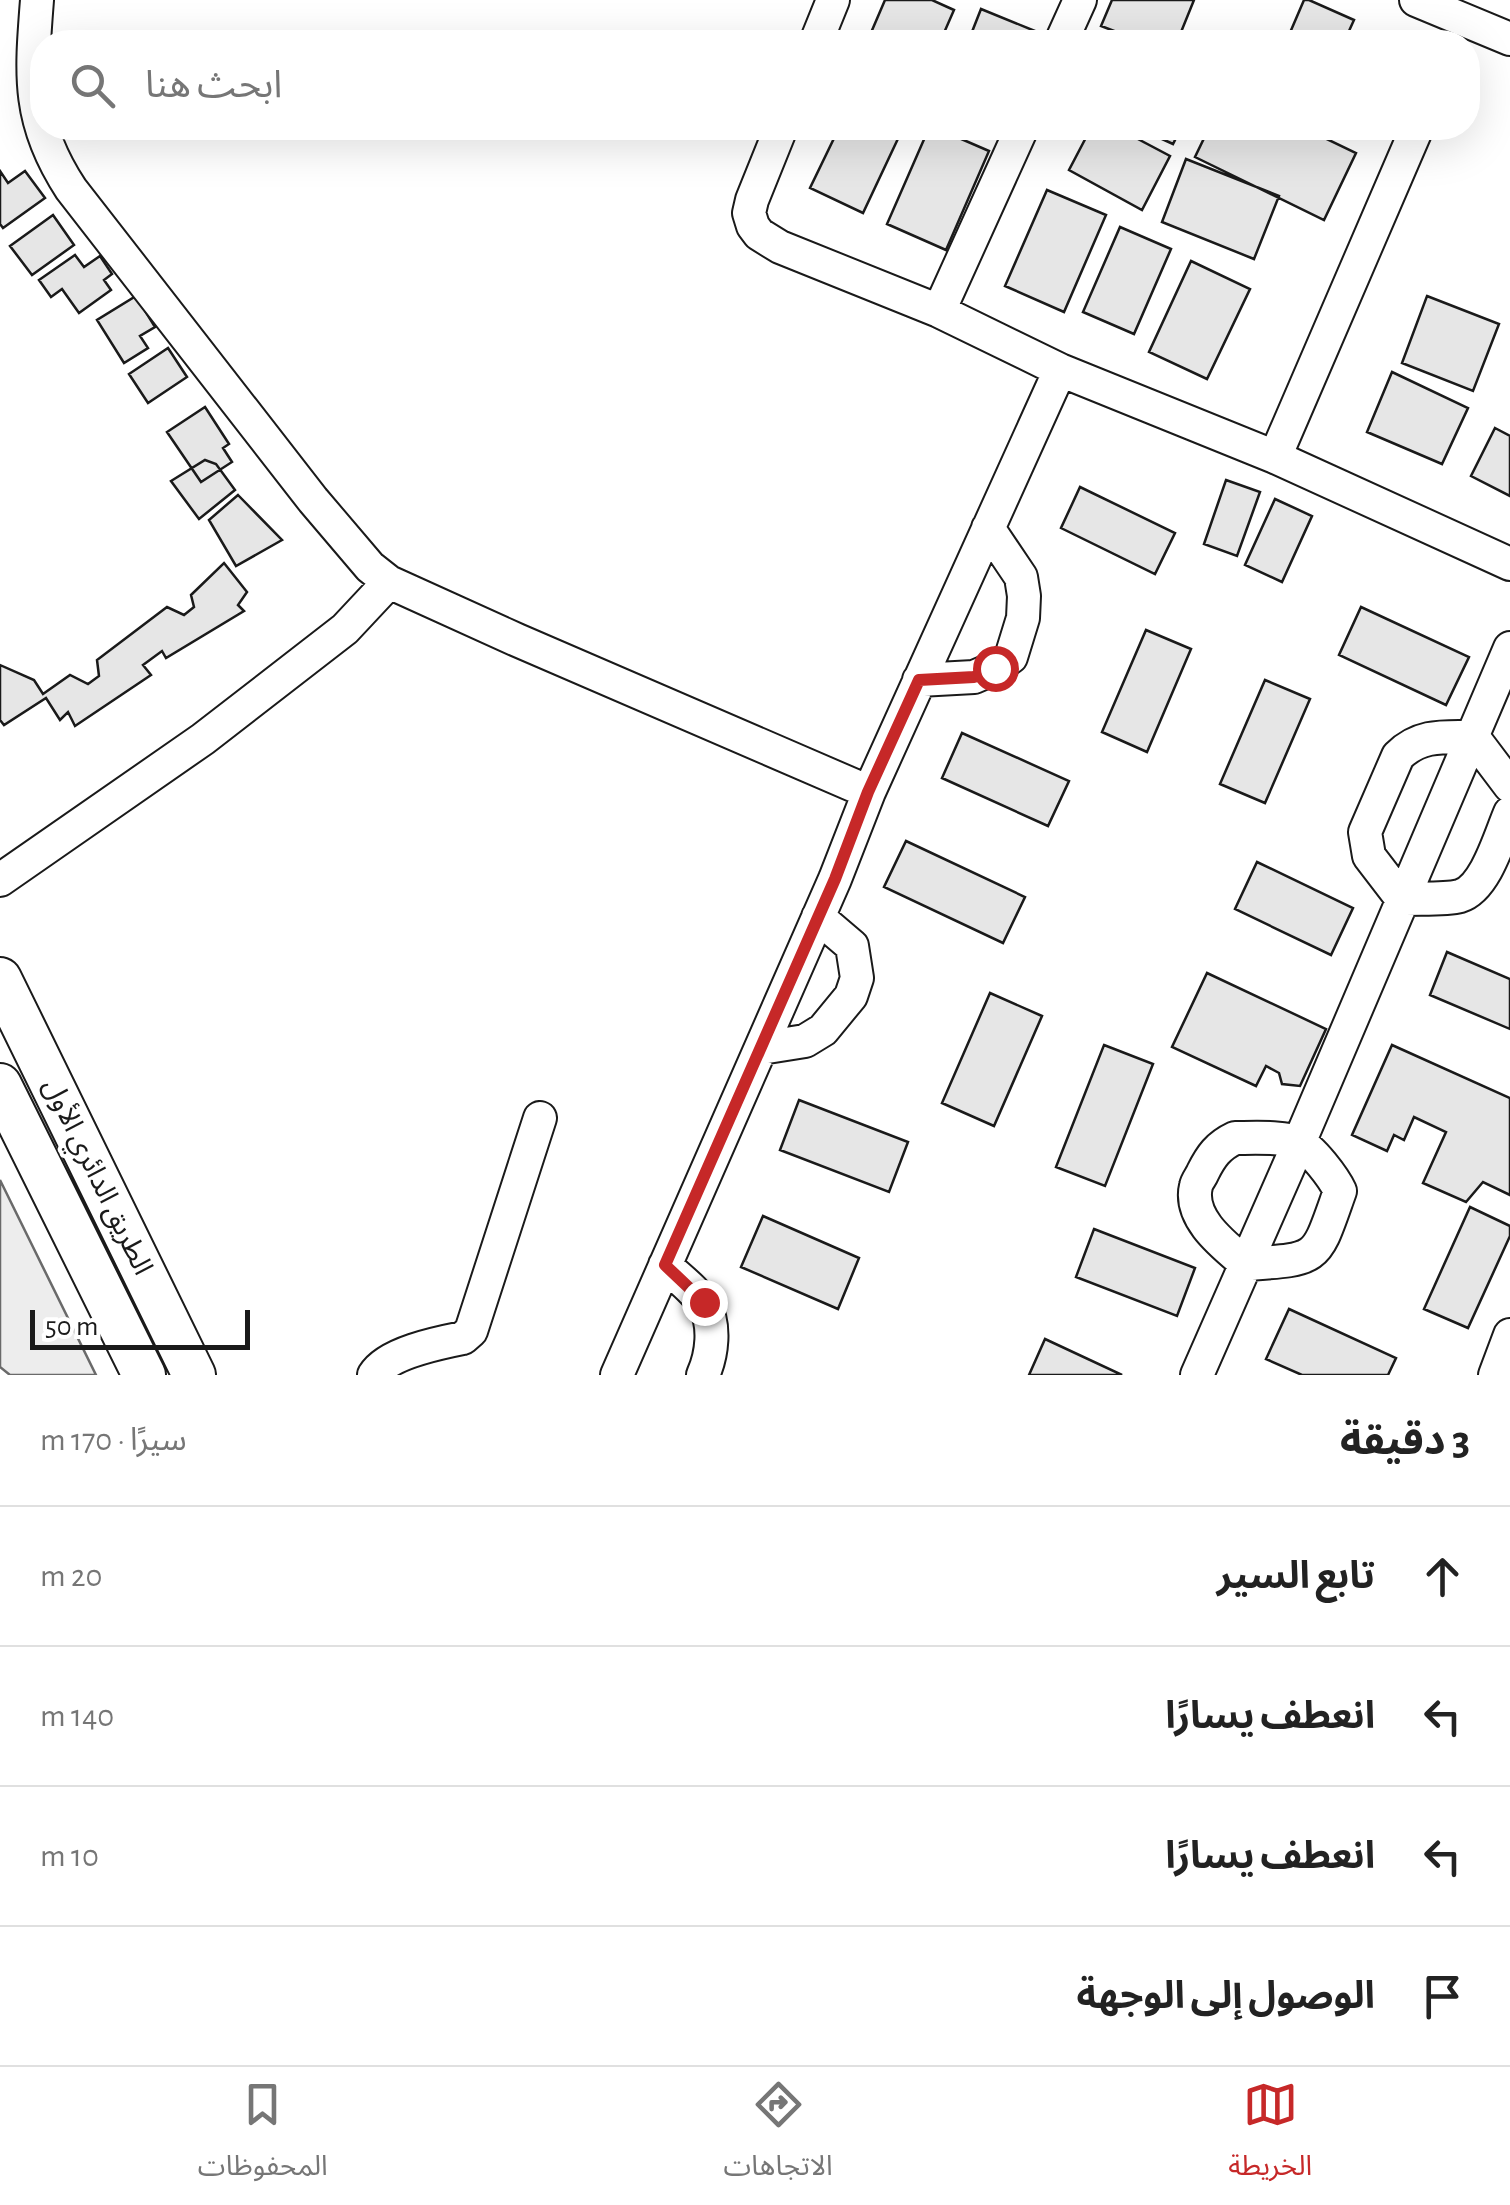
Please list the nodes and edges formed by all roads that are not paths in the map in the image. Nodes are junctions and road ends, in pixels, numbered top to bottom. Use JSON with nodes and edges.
{"nodes":[{"id":1,"x":37,"y":0,"type":"edge"},
{"id":2,"x":834,"y":0,"type":"edge"},
{"id":3,"x":1080,"y":0,"type":"edge"},
{"id":4,"x":1416,"y":0,"type":"edge"},
{"id":5,"x":34,"y":30,"type":"edge"},
{"id":6,"x":821,"y":30,"type":"edge"},
{"id":7,"x":1066,"y":30,"type":"edge"},
{"id":8,"x":1457,"y":30,"type":"edge"},
{"id":9,"x":1480,"y":34,"type":"edge"},
{"id":10,"x":1510,"y":38,"type":"edge"},
{"id":11,"x":44,"y":140,"type":"edge"},
{"id":12,"x":777,"y":140,"type":"edge"},
{"id":13,"x":1017,"y":140,"type":"edge"},
{"id":14,"x":1411,"y":140,"type":"edge"},
{"id":15,"x":939,"y":311,"type":"junction"},
{"id":16,"x":1060,"y":370,"type":"junction"},
{"id":17,"x":1275,"y":457,"type":"junction"},
{"id":18,"x":988,"y":528,"type":"junction"},
{"id":19,"x":1510,"y":564,"type":"edge"},
{"id":20,"x":389,"y":582,"type":"junction"},
{"id":21,"x":1510,"y":648,"type":"edge"},
{"id":22,"x":919,"y":680,"type":"junction"},
{"id":23,"x":1473,"y":738,"type":"junction"},
{"id":24,"x":1510,"y":786,"type":"edge"},
{"id":25,"x":868,"y":792,"type":"junction"},
{"id":26,"x":1510,"y":813,"type":"edge"},
{"id":27,"x":0,"y":880,"type":"edge"},
{"id":28,"x":1402,"y":899,"type":"junction"},
{"id":29,"x":818,"y":916,"type":"junction"},
{"id":30,"x":0,"y":979,"type":"edge"},
{"id":31,"x":761,"y":1048,"type":"junction"},
{"id":32,"x":0,"y":1085,"type":"edge"},
{"id":33,"x":540,"y":1118,"type":"dead end"},
{"id":34,"x":1299,"y":1142,"type":"junction"},
{"id":35,"x":1246,"y":1264,"type":"junction"},
{"id":36,"x":665,"y":1265,"type":"junction"},
{"id":37,"x":1510,"y":1336,"type":"edge"},
{"id":38,"x":144,"y":1375,"type":"edge"},
{"id":39,"x":194,"y":1375,"type":"edge"},
{"id":40,"x":374,"y":1375,"type":"edge"},
{"id":41,"x":616,"y":1375,"type":"edge"},
{"id":42,"x":703,"y":1375,"type":"edge"},
{"id":43,"x":1197,"y":1375,"type":"edge"},
{"id":44,"x":1495,"y":1375,"type":"edge"}],
"edges":[{"from":1,"to":5,"type":"street"},
{"from":2,"to":6,"type":"street"},
{"from":3,"to":7,"type":"street"},
{"from":4,"to":8,"type":"street"},
{"from":9,"to":10,"type":"street"},
{"from":11,"to":20,"type":"street"},
{"from":12,"to":15,"type":"street"},
{"from":13,"to":15,"type":"street"},
{"from":14,"to":17,"type":"street"},
{"from":15,"to":16,"type":"street"},
{"from":16,"to":17,"type":"street"},
{"from":16,"to":18,"type":"street"},
{"from":17,"to":19,"type":"street"},
{"from":18,"to":22,"type":"street"},
{"from":18,"to":22,"type":"street"},
{"from":20,"to":25,"type":"street"},
{"from":20,"to":27,"type":"street"},
{"from":21,"to":23,"type":"street"},
{"from":22,"to":25,"type":"street"},
{"from":23,"to":24,"type":"street"},
{"from":23,"to":28,"type":"street"},
{"from":23,"to":28,"type":"street"},
{"from":25,"to":29,"type":"street"},
{"from":26,"to":28,"type":"street"},
{"from":28,"to":34,"type":"street"},
{"from":29,"to":31,"type":"street"},
{"from":29,"to":31,"type":"street"},
{"from":30,"to":39,"type":"main road","name":"الطريق الدائري الأول"},
{"from":31,"to":36,"type":"street"},
{"from":32,"to":38,"type":"main road","name":"الطريق الدائري الأول"},
{"from":33,"to":40,"type":"street"},
{"from":34,"to":35,"type":"street"},
{"from":34,"to":35,"type":"street"},
{"from":34,"to":35,"type":"street"},
{"from":35,"to":43,"type":"street"},
{"from":36,"to":41,"type":"street"},
{"from":36,"to":42,"type":"street"},
{"from":37,"to":44,"type":"street"}]}
